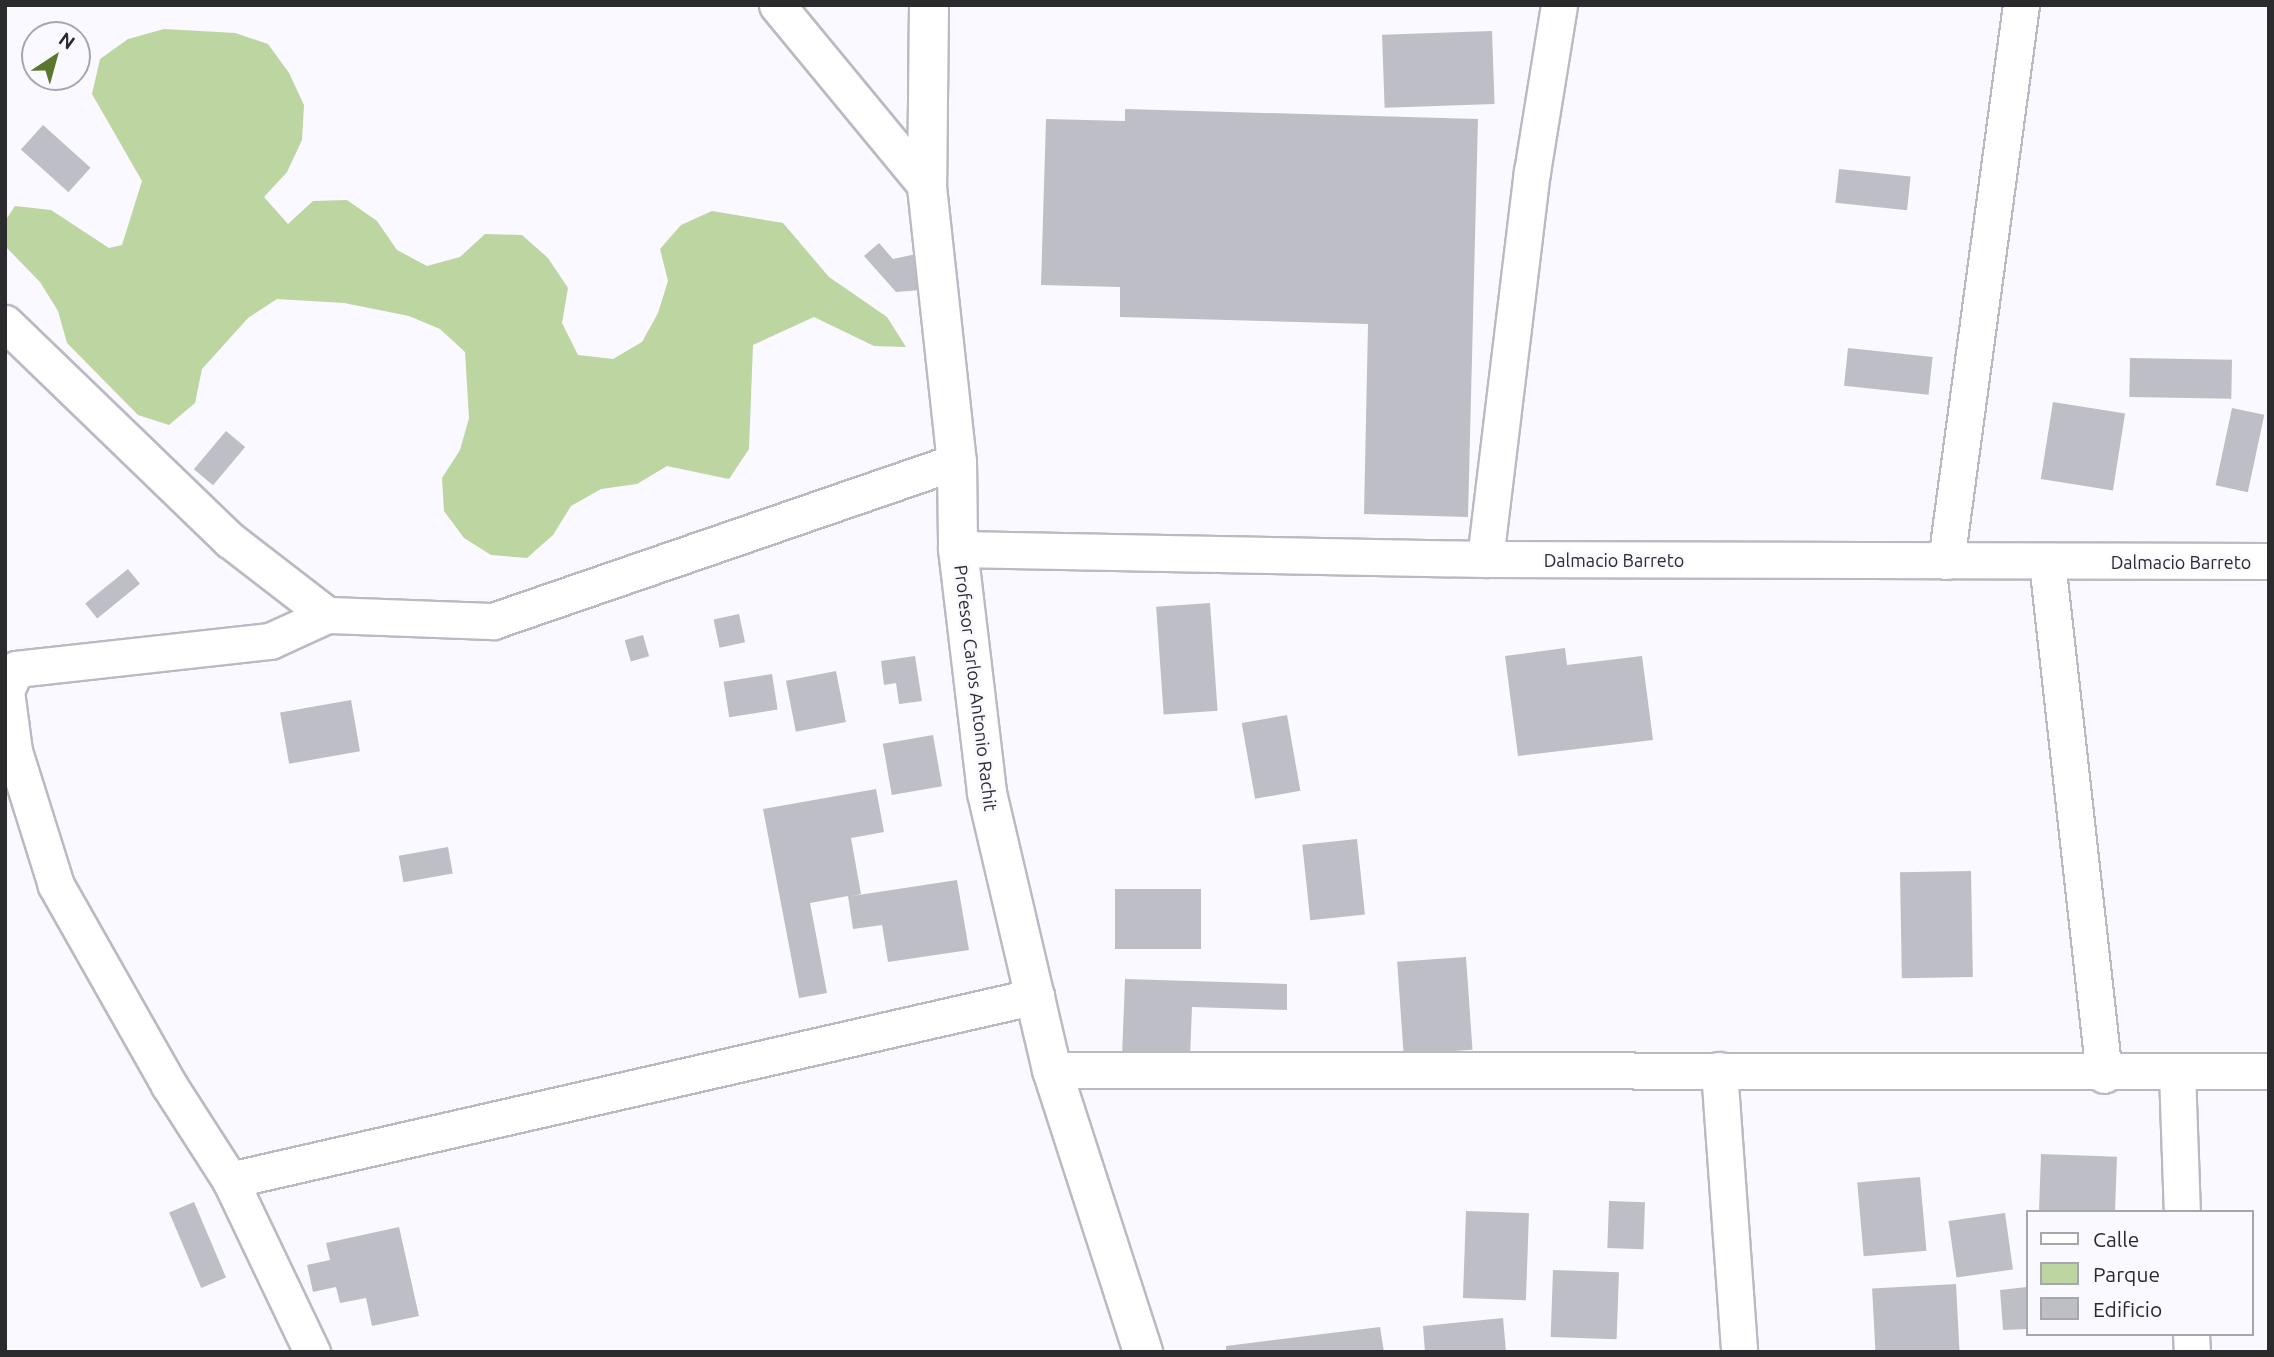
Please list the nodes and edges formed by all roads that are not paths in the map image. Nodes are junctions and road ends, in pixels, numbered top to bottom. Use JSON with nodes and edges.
{"nodes":[{"id":1,"x":777,"y":5,"type":"edge"},
{"id":2,"x":929,"y":5,"type":"edge"},
{"id":3,"x":1559,"y":5,"type":"edge"},
{"id":4,"x":2021,"y":5,"type":"edge"},
{"id":5,"x":928,"y":187,"type":"junction"},
{"id":6,"x":10,"y":337,"type":"edge"},
{"id":7,"x":957,"y":461,"type":"junction"},
{"id":8,"x":958,"y":549,"type":"junction"},
{"id":9,"x":1485,"y":559,"type":"junction"},
{"id":10,"x":1946,"y":561,"type":"junction"},
{"id":11,"x":2269,"y":561,"type":"edge"},
{"id":12,"x":2047,"y":562,"type":"junction"},
{"id":13,"x":327,"y":615,"type":"junction"},
{"id":14,"x":1036,"y":996,"type":"junction"},
{"id":15,"x":1052,"y":1070,"type":"junction"},
{"id":16,"x":1719,"y":1070,"type":"junction"},
{"id":17,"x":2269,"y":1071,"type":"edge"},
{"id":18,"x":2176,"y":1072,"type":"junction"},
{"id":19,"x":2104,"y":1074,"type":"junction"},
{"id":20,"x":230,"y":1180,"type":"junction"},
{"id":21,"x":2182,"y":1210,"type":"edge"},
{"id":22,"x":312,"y":1352,"type":"edge"},
{"id":23,"x":1143,"y":1352,"type":"edge"},
{"id":24,"x":1739,"y":1352,"type":"edge"}],
"edges":[{"from":1,"to":5,"type":"street"},
{"from":2,"to":5,"type":"main road","name":"Profesor Carlos Antonio Rachit"},
{"from":3,"to":9,"type":"street"},
{"from":4,"to":10,"type":"street"},
{"from":5,"to":7,"type":"main road","name":"Profesor Carlos Antonio Rachit"},
{"from":6,"to":13,"type":"street"},
{"from":7,"to":8,"type":"main road","name":"Profesor Carlos Antonio Rachit"},
{"from":7,"to":13,"type":"street"},
{"from":8,"to":9,"type":"street","name":"Dalmacio Barreto"},
{"from":8,"to":14,"type":"main road","name":"Profesor Carlos Antonio Rachit"},
{"from":9,"to":10,"type":"street","name":"Dalmacio Barreto"},
{"from":10,"to":12,"type":"street","name":"Dalmacio Barreto"},
{"from":11,"to":12,"type":"street","name":"Dalmacio Barreto"},
{"from":12,"to":19,"type":"street"},
{"from":13,"to":20,"type":"street"},
{"from":14,"to":15,"type":"main road","name":"Profesor Carlos Antonio Rachit"},
{"from":14,"to":20,"type":"street"},
{"from":15,"to":16,"type":"street"},
{"from":15,"to":23,"type":"main road","name":"Profesor Carlos Antonio Rachit"},
{"from":16,"to":19,"type":"street"},
{"from":16,"to":24,"type":"street"},
{"from":17,"to":18,"type":"street"},
{"from":18,"to":19,"type":"street"},
{"from":18,"to":21,"type":"street"},
{"from":20,"to":22,"type":"street"}]}
